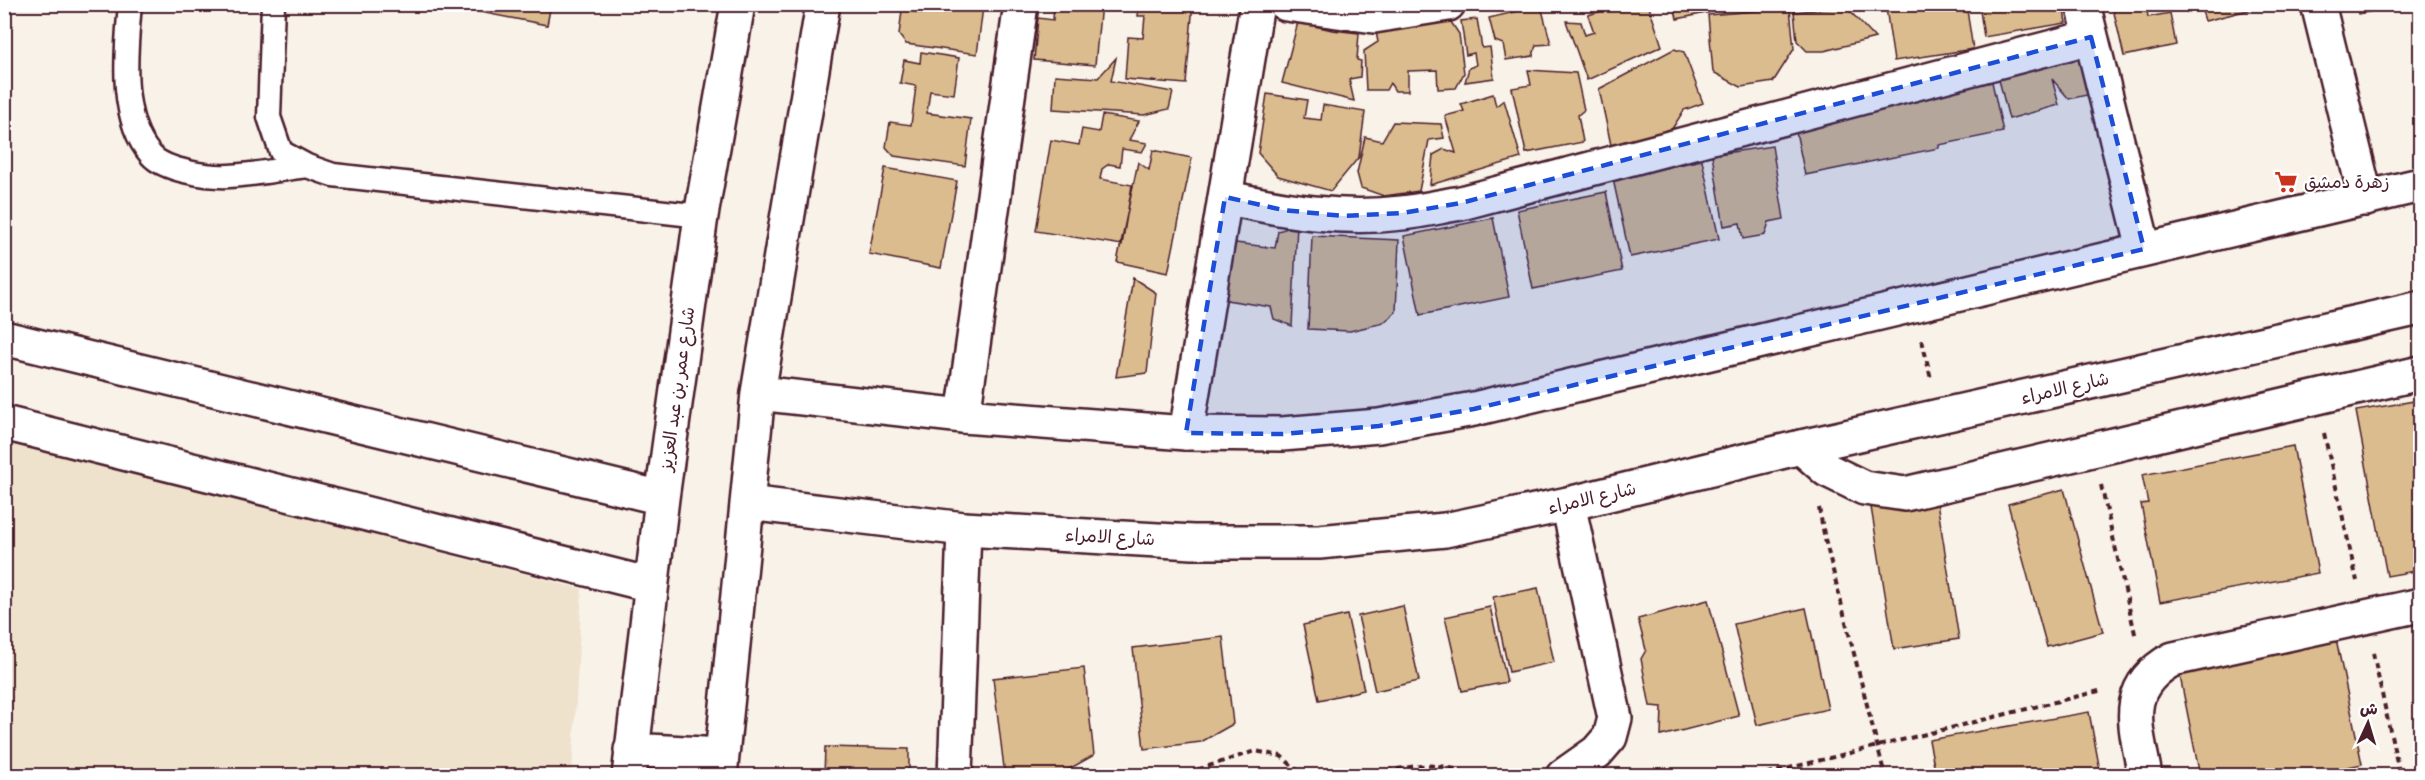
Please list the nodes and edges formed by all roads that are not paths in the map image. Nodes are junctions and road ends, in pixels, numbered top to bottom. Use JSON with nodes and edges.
{"nodes":[{"id":1,"x":130,"y":4,"type":"edge"},
{"id":2,"x":273,"y":4,"type":"edge"},
{"id":3,"x":738,"y":4,"type":"edge"},
{"id":4,"x":823,"y":4,"type":"edge"},
{"id":5,"x":1021,"y":4,"type":"edge"},
{"id":6,"x":1257,"y":4,"type":"edge"},
{"id":7,"x":1286,"y":4,"type":"edge"},
{"id":8,"x":1448,"y":4,"type":"edge"},
{"id":9,"x":2084,"y":4,"type":"edge"},
{"id":10,"x":2318,"y":4,"type":"edge"},
{"id":11,"x":2091,"y":37,"type":"junction"},
{"id":12,"x":307,"y":166,"type":"junction"},
{"id":13,"x":2421,"y":185,"type":"edge"},
{"id":14,"x":1225,"y":197,"type":"junction"},
{"id":15,"x":2366,"y":199,"type":"junction"},
{"id":16,"x":701,"y":216,"type":"junction"},
{"id":17,"x":2144,"y":249,"type":"junction"},
{"id":18,"x":2421,"y":308,"type":"edge"},
{"id":19,"x":4,"y":339,"type":"edge"},
{"id":20,"x":2421,"y":373,"type":"edge"},
{"id":21,"x":758,"y":393,"type":"junction"},
{"id":22,"x":963,"y":416,"type":"junction"},
{"id":23,"x":4,"y":423,"type":"edge"},
{"id":24,"x":1186,"y":433,"type":"junction"},
{"id":25,"x":1801,"y":447,"type":"junction"},
{"id":26,"x":662,"y":498,"type":"junction"},
{"id":27,"x":747,"y":503,"type":"junction"},
{"id":28,"x":1568,"y":504,"type":"junction"},
{"id":29,"x":964,"y":529,"type":"junction"},
{"id":30,"x":651,"y":585,"type":"junction"},
{"id":31,"x":2421,"y":605,"type":"edge"},
{"id":32,"x":630,"y":763,"type":"edge"},
{"id":33,"x":721,"y":765,"type":"edge"},
{"id":34,"x":955,"y":776,"type":"edge"},
{"id":35,"x":1563,"y":776,"type":"edge"},
{"id":36,"x":2145,"y":776,"type":"edge"}],
"edges":[{"from":1,"to":12,"type":"lane"},
{"from":2,"to":12,"type":"lane"},
{"from":3,"to":16,"type":"street","name":"شارع عمر بن عبد العزيز"},
{"from":4,"to":21,"type":"street"},
{"from":5,"to":22,"type":"street"},
{"from":6,"to":14,"type":"street"},
{"from":7,"to":8,"type":"street"},
{"from":9,"to":11,"type":"street"},
{"from":10,"to":15,"type":"street"},
{"from":11,"to":14,"type":"street"},
{"from":11,"to":17,"type":"street"},
{"from":12,"to":16,"type":"lane"},
{"from":13,"to":15,"type":"street"},
{"from":14,"to":24,"type":"street"},
{"from":15,"to":17,"type":"street"},
{"from":16,"to":26,"type":"street","name":"شارع عمر بن عبد العزيز"},
{"from":17,"to":24,"type":"street"},
{"from":18,"to":25,"type":"street","name":"شارع الامراء"},
{"from":19,"to":26,"type":"street"},
{"from":20,"to":25,"type":"street"},
{"from":21,"to":22,"type":"street"},
{"from":21,"to":27,"type":"street"},
{"from":22,"to":24,"type":"street"},
{"from":23,"to":30,"type":"street"},
{"from":25,"to":28,"type":"street","name":"شارع الامراء"},
{"from":26,"to":30,"type":"street","name":"شارع عمر بن عبد العزيز"},
{"from":27,"to":29,"type":"street","name":"شارع الامراء"},
{"from":27,"to":33,"type":"street"},
{"from":28,"to":29,"type":"street","name":"شارع الامراء"},
{"from":28,"to":35,"type":"street"},
{"from":29,"to":34,"type":"street"},
{"from":30,"to":32,"type":"street","name":"شارع عمر بن عبد العزيز"},
{"from":31,"to":36,"type":"street"},
{"from":32,"to":33,"type":"street"}]}
